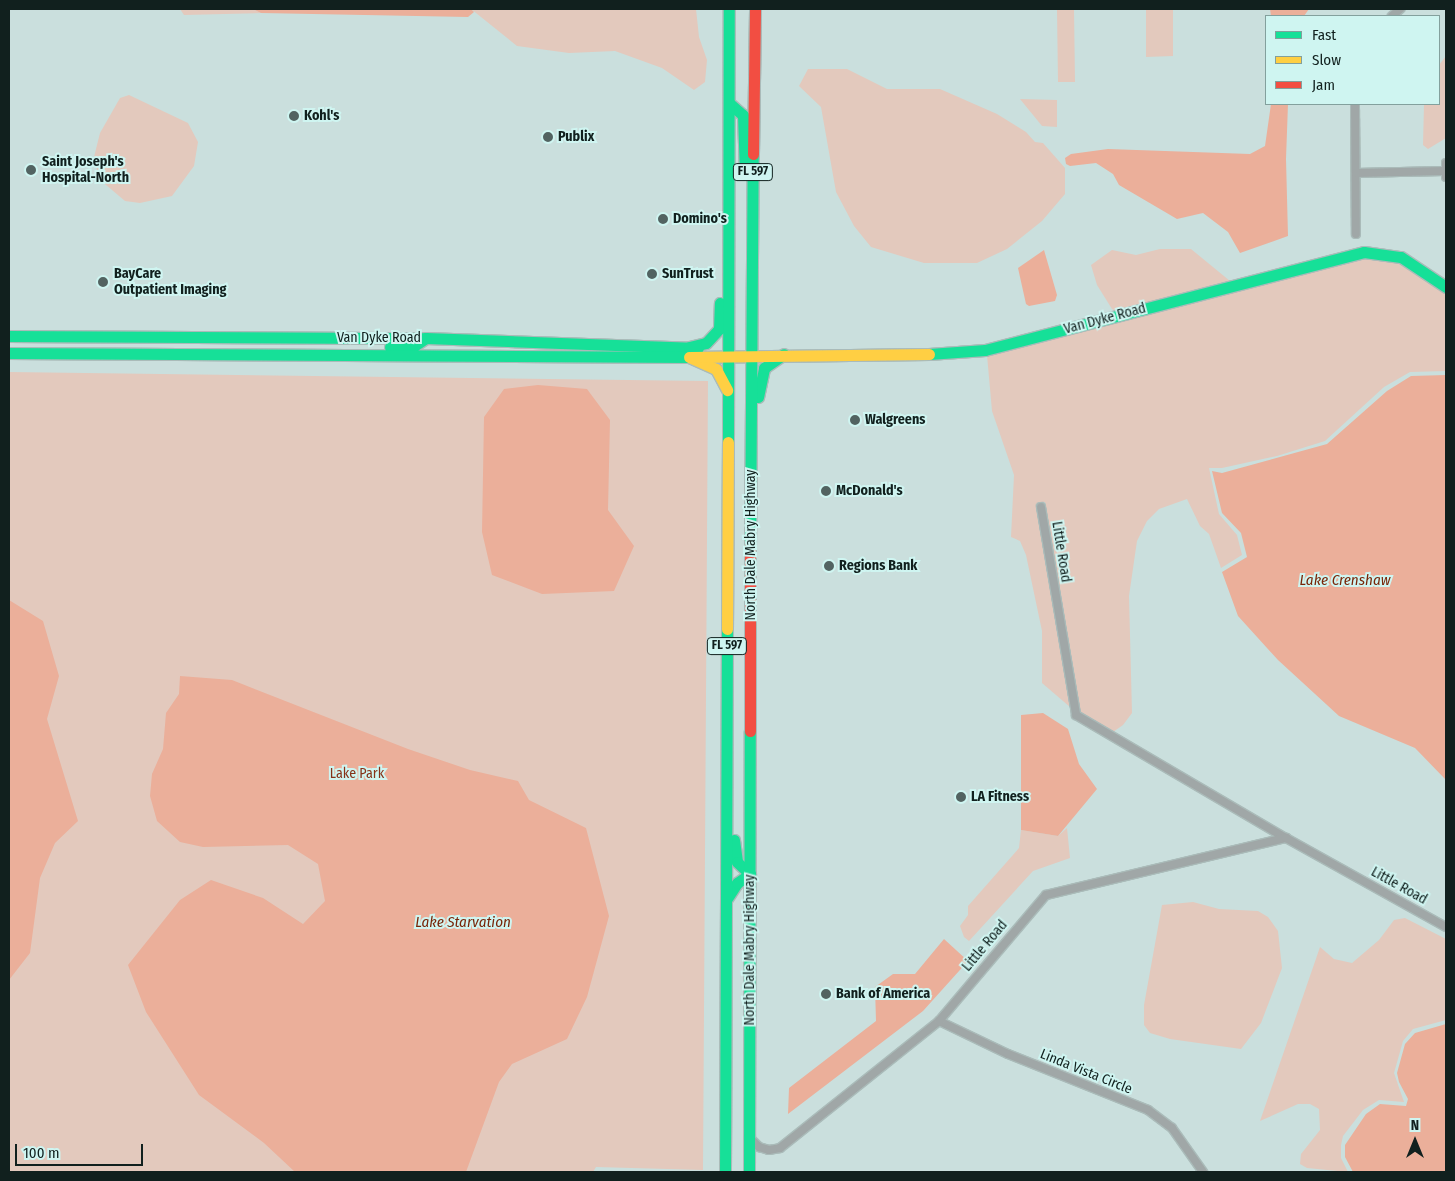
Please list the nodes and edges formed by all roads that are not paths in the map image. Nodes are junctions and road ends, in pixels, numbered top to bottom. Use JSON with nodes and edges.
{"nodes":[{"id":1,"x":729,"y":9,"type":"edge"},
{"id":2,"x":755,"y":9,"type":"edge"},
{"id":3,"x":729,"y":103,"type":"junction"},
{"id":4,"x":1355,"y":105,"type":"edge"},
{"id":5,"x":729,"y":148,"type":"junction"},
{"id":6,"x":1446,"y":170,"type":"edge"},
{"id":7,"x":1356,"y":173,"type":"junction"},
{"id":8,"x":752,"y":234,"type":"junction"},
{"id":9,"x":1356,"y":234,"type":"dead end"},
{"id":10,"x":1446,"y":288,"type":"edge"},
{"id":11,"x":9,"y":336,"type":"edge"},
{"id":12,"x":58,"y":336,"type":"junction"},
{"id":13,"x":426,"y":338,"type":"junction"},
{"id":14,"x":689,"y":352,"type":"junction"},
{"id":15,"x":9,"y":353,"type":"edge"},
{"id":16,"x":59,"y":354,"type":"junction"},
{"id":17,"x":234,"y":354,"type":"junction"},
{"id":18,"x":729,"y":354,"type":"junction"},
{"id":19,"x":750,"y":354,"type":"junction"},
{"id":20,"x":784,"y":354,"type":"junction"},
{"id":21,"x":728,"y":393,"type":"junction"},
{"id":22,"x":1041,"y":507,"type":"dead end"},
{"id":23,"x":727,"y":720,"type":"junction"},
{"id":24,"x":1286,"y":838,"type":"junction"},
{"id":25,"x":750,"y":861,"type":"junction"},
{"id":26,"x":750,"y":874,"type":"junction"},
{"id":27,"x":726,"y":900,"type":"junction"},
{"id":28,"x":1446,"y":927,"type":"edge"},
{"id":29,"x":939,"y":1021,"type":"junction"},
{"id":30,"x":750,"y":1138,"type":"junction"},
{"id":31,"x":725,"y":1172,"type":"edge"},
{"id":32,"x":750,"y":1172,"type":"edge"},
{"id":33,"x":1204,"y":1172,"type":"edge"}],
"edges":[{"from":1,"to":3,"type":"main road","name":"North Dale Mabry Highway","number":"FL 597"},
{"from":2,"to":8,"type":"main road","name":"North Dale Mabry Highway","number":"FL 597"},
{"from":3,"to":5,"type":"main road","name":"North Dale Mabry Highway","number":"FL 597"},
{"from":3,"to":8,"type":"main road"},
{"from":4,"to":7,"type":"street"},
{"from":5,"to":14,"type":"main road"},
{"from":5,"to":18,"type":"main road","name":"North Dale Mabry Highway","number":"FL 597"},
{"from":6,"to":7,"type":"street"},
{"from":7,"to":9,"type":"street"},
{"from":8,"to":19,"type":"main road","name":"North Dale Mabry Highway","number":"FL 597"},
{"from":10,"to":20,"type":"main road","name":"Van Dyke Road"},
{"from":11,"to":12,"type":"main road","name":"Van Dyke Road"},
{"from":12,"to":13,"type":"main road","name":"Van Dyke Road"},
{"from":12,"to":16,"type":"street"},
{"from":13,"to":14,"type":"main road","name":"Van Dyke Road"},
{"from":13,"to":17,"type":"main road"},
{"from":14,"to":17,"type":"main road","name":"Van Dyke Road"},
{"from":14,"to":18,"type":"main road","name":"Van Dyke Road"},
{"from":14,"to":21,"type":"main road"},
{"from":15,"to":16,"type":"main road","name":"Van Dyke Road"},
{"from":16,"to":17,"type":"main road","name":"Van Dyke Road"},
{"from":18,"to":19,"type":"main road","name":"Van Dyke Road"},
{"from":18,"to":21,"type":"main road","name":"North Dale Mabry Highway","number":"FL 597"},
{"from":19,"to":20,"type":"main road","name":"Van Dyke Road"},
{"from":19,"to":25,"type":"main road","name":"North Dale Mabry Highway","number":"FL 597"},
{"from":20,"to":25,"type":"main road"},
{"from":21,"to":23,"type":"main road","name":"North Dale Mabry Highway","number":"FL 597"},
{"from":22,"to":24,"type":"street","name":"Little Road"},
{"from":23,"to":26,"type":"main road"},
{"from":23,"to":27,"type":"main road","name":"North Dale Mabry Highway","number":"FL 597"},
{"from":24,"to":28,"type":"street","name":"Little Road"},
{"from":24,"to":29,"type":"street","name":"Little Road"},
{"from":25,"to":26,"type":"main road","name":"North Dale Mabry Highway","number":"FL 597"},
{"from":26,"to":27,"type":"main road"},
{"from":26,"to":30,"type":"main road","name":"North Dale Mabry Highway","number":"FL 597"},
{"from":27,"to":31,"type":"main road","name":"North Dale Mabry Highway","number":"FL 597"},
{"from":29,"to":30,"type":"street","name":"Little Road"},
{"from":29,"to":33,"type":"street","name":"Linda Vista Circle"},
{"from":30,"to":32,"type":"main road","name":"North Dale Mabry Highway","number":"FL 597"}]}
